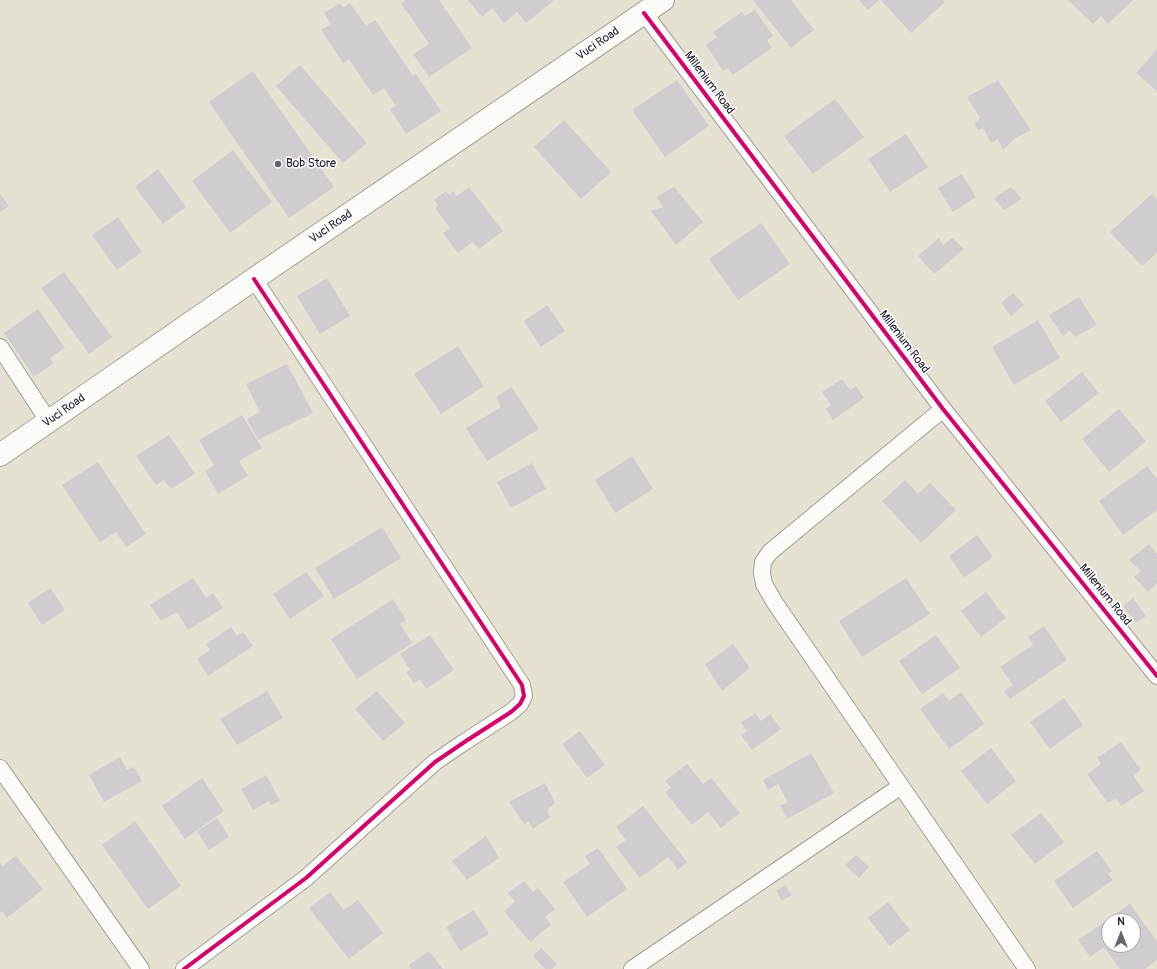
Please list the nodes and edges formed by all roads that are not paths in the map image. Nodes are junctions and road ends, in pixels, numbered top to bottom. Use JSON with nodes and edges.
{"nodes":[{"id":1,"x":663,"y":0,"type":"edge"},
{"id":2,"x":644,"y":13,"type":"junction"},
{"id":3,"x":254,"y":279,"type":"junction"},
{"id":4,"x":0,"y":347,"type":"edge"},
{"id":5,"x":943,"y":409,"type":"junction"},
{"id":6,"x":49,"y":422,"type":"junction"},
{"id":7,"x":0,"y":455,"type":"edge"},
{"id":8,"x":1157,"y":676,"type":"edge"},
{"id":9,"x":0,"y":768,"type":"edge"},
{"id":10,"x":901,"y":786,"type":"junction"},
{"id":11,"x":142,"y":969,"type":"edge"},
{"id":12,"x":184,"y":969,"type":"edge"},
{"id":13,"x":632,"y":969,"type":"edge"},
{"id":14,"x":1027,"y":969,"type":"edge"}],
"edges":[{"from":1,"to":2,"type":"main road","name":"Vuci Road"},
{"from":2,"to":3,"type":"main road","name":"Vuci Road"},
{"from":2,"to":5,"type":"street","name":"Millenium Road"},
{"from":3,"to":6,"type":"main road","name":"Vuci Road"},
{"from":3,"to":12,"type":"street"},
{"from":4,"to":6,"type":"street"},
{"from":5,"to":8,"type":"street","name":"Millenium Road"},
{"from":5,"to":10,"type":"street"},
{"from":6,"to":7,"type":"main road","name":"Vuci Road"},
{"from":9,"to":11,"type":"street"},
{"from":10,"to":13,"type":"street"},
{"from":10,"to":14,"type":"street"}]}
